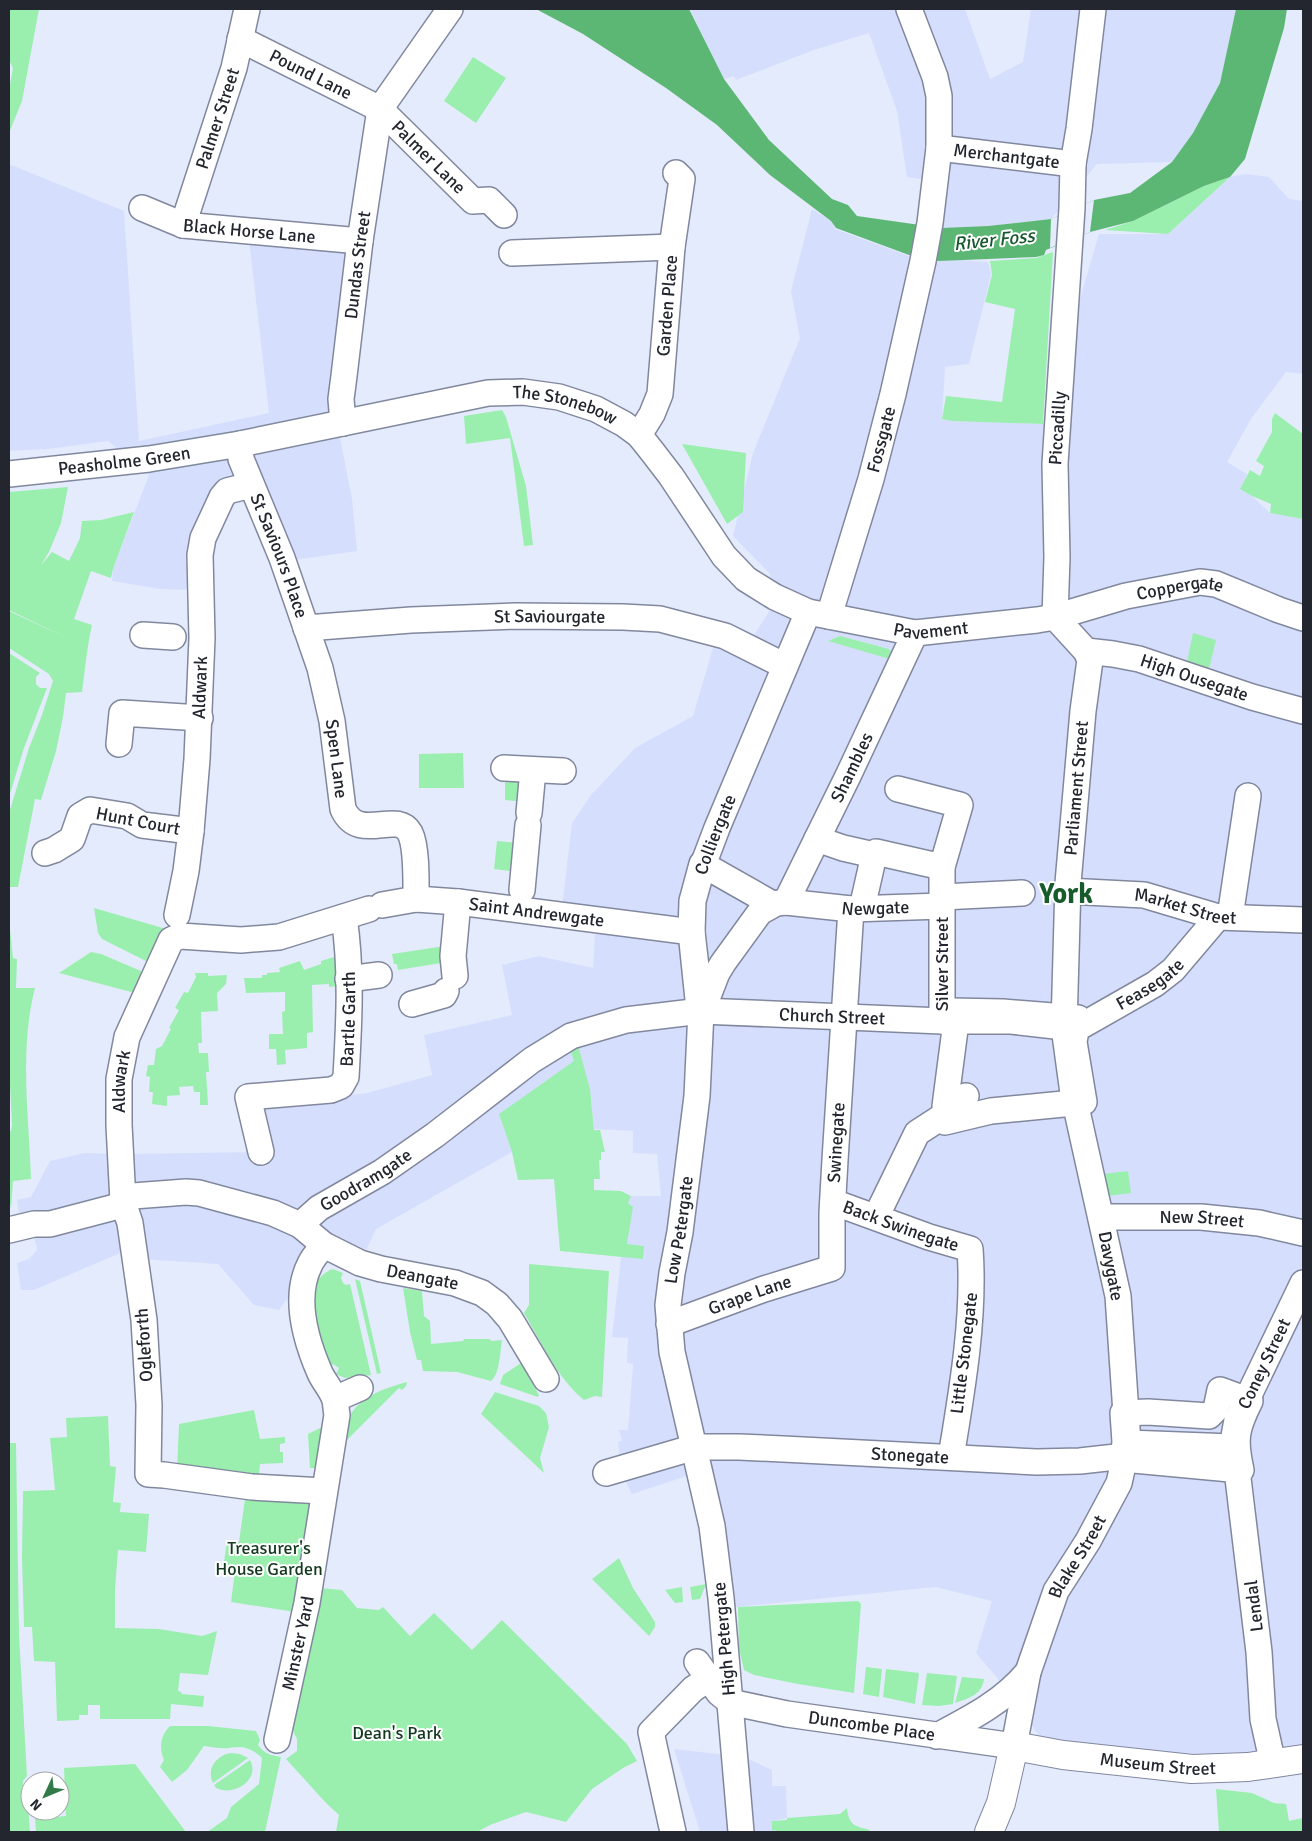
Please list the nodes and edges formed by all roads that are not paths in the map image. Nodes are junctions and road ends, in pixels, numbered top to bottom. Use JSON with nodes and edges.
{"nodes":[{"id":1,"x":246,"y":9,"type":"edge"},
{"id":2,"x":450,"y":9,"type":"edge"},
{"id":3,"x":909,"y":9,"type":"edge"},
{"id":4,"x":1093,"y":9,"type":"edge"},
{"id":5,"x":240,"y":39,"type":"junction"},
{"id":6,"x":380,"y":108,"type":"junction"},
{"id":7,"x":939,"y":148,"type":"junction"},
{"id":8,"x":1073,"y":164,"type":"junction"},
{"id":9,"x":676,"y":174,"type":"dead end"},
{"id":10,"x":142,"y":208,"type":"dead end"},
{"id":11,"x":504,"y":215,"type":"dead end"},
{"id":12,"x":184,"y":224,"type":"junction"},
{"id":13,"x":360,"y":241,"type":"junction"},
{"id":14,"x":672,"y":247,"type":"junction"},
{"id":15,"x":512,"y":253,"type":"dead end"},
{"id":16,"x":343,"y":423,"type":"junction"},
{"id":17,"x":639,"y":435,"type":"junction"},
{"id":18,"x":240,"y":444,"type":"junction"},
{"id":19,"x":9,"y":474,"type":"edge"},
{"id":20,"x":251,"y":484,"type":"junction"},
{"id":21,"x":818,"y":614,"type":"junction"},
{"id":22,"x":1055,"y":617,"type":"junction"},
{"id":23,"x":1303,"y":618,"type":"edge"},
{"id":24,"x":306,"y":628,"type":"junction"},
{"id":25,"x":915,"y":632,"type":"junction"},
{"id":26,"x":143,"y":635,"type":"dead end"},
{"id":27,"x":189,"y":637,"type":"junction"},
{"id":28,"x":1086,"y":650,"type":"junction"},
{"id":29,"x":784,"y":666,"type":"junction"},
{"id":30,"x":1303,"y":711,"type":"edge"},
{"id":31,"x":200,"y":718,"type":"junction"},
{"id":32,"x":119,"y":744,"type":"dead end"},
{"id":33,"x":504,"y":768,"type":"dead end"},
{"id":34,"x":533,"y":770,"type":"junction"},
{"id":35,"x":562,"y":771,"type":"dead end"},
{"id":36,"x":898,"y":789,"type":"dead end"},
{"id":37,"x":1248,"y":796,"type":"dead end"},
{"id":38,"x":191,"y":831,"type":"junction"},
{"id":39,"x":817,"y":839,"type":"junction"},
{"id":40,"x":45,"y":853,"type":"dead end"},
{"id":41,"x":874,"y":855,"type":"junction"},
{"id":42,"x":703,"y":865,"type":"junction"},
{"id":43,"x":942,"y":867,"type":"junction"},
{"id":44,"x":1067,"y":891,"type":"junction"},
{"id":45,"x":1022,"y":893,"type":"dead end"},
{"id":46,"x":416,"y":899,"type":"junction"},
{"id":47,"x":521,"y":900,"type":"junction"},
{"id":48,"x":458,"y":902,"type":"junction"},
{"id":49,"x":942,"y":902,"type":"junction"},
{"id":50,"x":788,"y":903,"type":"junction"},
{"id":51,"x":856,"y":909,"type":"junction"},
{"id":52,"x":177,"y":915,"type":"dead end"},
{"id":53,"x":344,"y":917,"type":"junction"},
{"id":54,"x":1224,"y":917,"type":"junction"},
{"id":55,"x":1303,"y":920,"type":"edge"},
{"id":56,"x":691,"y":932,"type":"junction"},
{"id":57,"x":171,"y":940,"type":"joint"},
{"id":58,"x":379,"y":975,"type":"dead end"},
{"id":59,"x":348,"y":979,"type":"junction"},
{"id":60,"x":697,"y":979,"type":"junction"},
{"id":61,"x":412,"y":1004,"type":"dead end"},
{"id":62,"x":701,"y":1010,"type":"junction"},
{"id":63,"x":844,"y":1018,"type":"junction"},
{"id":64,"x":957,"y":1023,"type":"junction"},
{"id":65,"x":1068,"y":1023,"type":"junction"},
{"id":66,"x":966,"y":1096,"type":"junction"},
{"id":67,"x":1074,"y":1098,"type":"junction"},
{"id":68,"x":945,"y":1116,"type":"junction"},
{"id":69,"x":261,"y":1152,"type":"dead end"},
{"id":70,"x":123,"y":1202,"type":"junction"},
{"id":71,"x":833,"y":1202,"type":"junction"},
{"id":72,"x":876,"y":1217,"type":"junction"},
{"id":73,"x":1101,"y":1217,"type":"junction"},
{"id":74,"x":300,"y":1225,"type":"junction"},
{"id":75,"x":9,"y":1230,"type":"edge"},
{"id":76,"x":1303,"y":1233,"type":"edge"},
{"id":77,"x":324,"y":1245,"type":"junction"},
{"id":78,"x":970,"y":1249,"type":"joint"},
{"id":79,"x":832,"y":1268,"type":"joint"},
{"id":80,"x":1303,"y":1283,"type":"edge"},
{"id":81,"x":669,"y":1324,"type":"junction"},
{"id":82,"x":546,"y":1379,"type":"dead end"},
{"id":83,"x":360,"y":1388,"type":"dead end"},
{"id":84,"x":335,"y":1399,"type":"junction"},
{"id":85,"x":1247,"y":1400,"type":"junction"},
{"id":86,"x":1126,"y":1413,"type":"junction"},
{"id":87,"x":695,"y":1448,"type":"junction"},
{"id":88,"x":1125,"y":1454,"type":"junction"},
{"id":89,"x":950,"y":1457,"type":"junction"},
{"id":90,"x":1235,"y":1458,"type":"junction"},
{"id":91,"x":606,"y":1473,"type":"dead end"},
{"id":92,"x":324,"y":1491,"type":"junction"},
{"id":93,"x":1028,"y":1672,"type":"junction"},
{"id":94,"x":730,"y":1702,"type":"junction"},
{"id":95,"x":937,"y":1736,"type":"junction"},
{"id":96,"x":277,"y":1740,"type":"dead end"},
{"id":97,"x":1014,"y":1746,"type":"junction"},
{"id":98,"x":1303,"y":1759,"type":"edge"},
{"id":99,"x":1273,"y":1764,"type":"junction"},
{"id":100,"x":673,"y":1832,"type":"edge"},
{"id":101,"x":741,"y":1832,"type":"edge"},
{"id":102,"x":989,"y":1832,"type":"edge"}],
"edges":[{"from":1,"to":5,"type":"street","name":"Palmer Street"},
{"from":2,"to":6,"type":"street"},
{"from":3,"to":7,"type":"street","name":"Fossgate"},
{"from":4,"to":8,"type":"street"},
{"from":5,"to":6,"type":"street","name":"Pound Lane"},
{"from":5,"to":12,"type":"street","name":"Palmer Street"},
{"from":6,"to":11,"type":"street","name":"Palmer Lane"},
{"from":6,"to":13,"type":"street","name":"Dundas Street"},
{"from":7,"to":8,"type":"street","name":"Merchantgate"},
{"from":7,"to":21,"type":"street","name":"Fossgate"},
{"from":8,"to":22,"type":"street","name":"Piccadilly"},
{"from":9,"to":14,"type":"street","name":"Garden Place"},
{"from":10,"to":12,"type":"street","name":"Black Horse Lane"},
{"from":12,"to":13,"type":"street","name":"Black Horse Lane"},
{"from":13,"to":16,"type":"street","name":"Dundas Street"},
{"from":14,"to":15,"type":"street"},
{"from":14,"to":17,"type":"street","name":"Garden Place"},
{"from":16,"to":17,"type":"street","name":"The Stonebow"},
{"from":16,"to":18,"type":"street","name":"The Stonebow"},
{"from":17,"to":21,"type":"street","name":"The Stonebow"},
{"from":18,"to":19,"type":"street","name":"Peasholme Green"},
{"from":18,"to":20,"type":"street","name":"St Saviours Place"},
{"from":20,"to":24,"type":"street","name":"St Saviours Place"},
{"from":20,"to":27,"type":"street","name":"Aldwark"},
{"from":21,"to":25,"type":"street","name":"Pavement"},
{"from":21,"to":29,"type":"street","name":"Fossgate"},
{"from":22,"to":23,"type":"street","name":"Coppergate"},
{"from":22,"to":25,"type":"street","name":"Pavement"},
{"from":22,"to":28,"type":"street"},
{"from":24,"to":29,"type":"street","name":"St Saviourgate"},
{"from":24,"to":46,"type":"street","name":"Spen Lane"},
{"from":25,"to":39,"type":"street","name":"Shambles"},
{"from":26,"to":27,"type":"street"},
{"from":27,"to":31,"type":"street","name":"Aldwark"},
{"from":28,"to":30,"type":"street","name":"High Ousegate"},
{"from":28,"to":44,"type":"street","name":"Parliament Street"},
{"from":29,"to":42,"type":"street","name":"Colliergate"},
{"from":31,"to":32,"type":"street"},
{"from":31,"to":38,"type":"street","name":"Aldwark"},
{"from":33,"to":34,"type":"street"},
{"from":34,"to":35,"type":"street"},
{"from":34,"to":47,"type":"street"},
{"from":36,"to":43,"type":"street","name":"Silver Street"},
{"from":37,"to":54,"type":"street"},
{"from":38,"to":40,"type":"street","name":"Hunt Court"},
{"from":38,"to":52,"type":"street","name":"Aldwark"},
{"from":39,"to":41,"type":"street"},
{"from":39,"to":50,"type":"street","name":"Shambles"},
{"from":41,"to":43,"type":"street"},
{"from":41,"to":51,"type":"street","name":"Swinegate"},
{"from":42,"to":50,"type":"street"},
{"from":42,"to":56,"type":"street","name":"Colliergate"},
{"from":43,"to":49,"type":"street","name":"Silver Street"},
{"from":44,"to":54,"type":"street","name":"Market Street"},
{"from":44,"to":65,"type":"street","name":"Parliament Street"},
{"from":45,"to":49,"type":"street","name":"Newgate"},
{"from":46,"to":48,"type":"street","name":"Saint Andrewgate"},
{"from":46,"to":53,"type":"street","name":"Saint Andrewgate"},
{"from":47,"to":48,"type":"street","name":"Saint Andrewgate"},
{"from":47,"to":56,"type":"street","name":"Saint Andrewgate"},
{"from":48,"to":61,"type":"street"},
{"from":49,"to":51,"type":"street","name":"Newgate"},
{"from":49,"to":64,"type":"street","name":"Silver Street"},
{"from":50,"to":51,"type":"street","name":"Newgate"},
{"from":50,"to":60,"type":"street"},
{"from":50,"to":62,"type":"street"},
{"from":51,"to":63,"type":"street","name":"Swinegate"},
{"from":53,"to":57,"type":"street","name":"Saint Andrewgate"},
{"from":53,"to":59,"type":"street","name":"Bartle Garth"},
{"from":54,"to":55,"type":"street","name":"Market Street"},
{"from":54,"to":65,"type":"street","name":"Feasegate"},
{"from":56,"to":60,"type":"street","name":"Colliergate"},
{"from":56,"to":62,"type":"street"},
{"from":57,"to":70,"type":"street","name":"Aldwark"},
{"from":58,"to":59,"type":"street"},
{"from":59,"to":69,"type":"street","name":"Bartle Garth"},
{"from":60,"to":62,"type":"street","name":"Colliergate"},
{"from":62,"to":63,"type":"street","name":"Church Street"},
{"from":62,"to":74,"type":"street","name":"Goodramgate"},
{"from":62,"to":81,"type":"street","name":"Low Petergate"},
{"from":63,"to":64,"type":"street","name":"Church Street"},
{"from":63,"to":71,"type":"street","name":"Swinegate"},
{"from":64,"to":65,"type":"street","name":"Church Street"},
{"from":64,"to":66,"type":"street"},
{"from":64,"to":68,"type":"street"},
{"from":65,"to":67,"type":"street","name":"Parliament Street"},
{"from":66,"to":67,"type":"street"},
{"from":66,"to":68,"type":"street"},
{"from":67,"to":68,"type":"street"},
{"from":67,"to":73,"type":"street","name":"Davygate"},
{"from":68,"to":72,"type":"street"},
{"from":70,"to":74,"type":"street"},
{"from":70,"to":75,"type":"street"},
{"from":70,"to":92,"type":"street","name":"Ogleforth"},
{"from":71,"to":72,"type":"street","name":"Back Swinegate"},
{"from":71,"to":79,"type":"street","name":"Swinegate"},
{"from":72,"to":78,"type":"street","name":"Back Swinegate"},
{"from":73,"to":76,"type":"street","name":"New Street"},
{"from":73,"to":86,"type":"street","name":"Davygate"},
{"from":74,"to":77,"type":"street","name":"Deangate"},
{"from":77,"to":82,"type":"street","name":"Deangate"},
{"from":77,"to":84,"type":"street"},
{"from":78,"to":89,"type":"street","name":"Little Stonegate"},
{"from":79,"to":81,"type":"street","name":"Grape Lane"},
{"from":80,"to":85,"type":"street","name":"Coney Street"},
{"from":81,"to":87,"type":"street","name":"Low Petergate"},
{"from":83,"to":84,"type":"street"},
{"from":84,"to":92,"type":"street","name":"Minster Yard"},
{"from":85,"to":86,"type":"street"},
{"from":85,"to":90,"type":"street","name":"Coney Street"},
{"from":86,"to":88,"type":"street","name":"Davygate"},
{"from":87,"to":89,"type":"street","name":"Stonegate"},
{"from":87,"to":91,"type":"street","name":"Stonegate"},
{"from":87,"to":94,"type":"street","name":"High Petergate"},
{"from":88,"to":89,"type":"street","name":"Stonegate"},
{"from":88,"to":90,"type":"street","name":"Stonegate"},
{"from":88,"to":93,"type":"street","name":"Blake Street"},
{"from":90,"to":99,"type":"street","name":"Lendal"},
{"from":92,"to":96,"type":"street","name":"Minster Yard"},
{"from":93,"to":95,"type":"street","name":"Blake Street"},
{"from":93,"to":97,"type":"street","name":"Blake Street"},
{"from":94,"to":95,"type":"street","name":"Duncombe Place"},
{"from":94,"to":100,"type":"street"},
{"from":94,"to":101,"type":"street","name":"High Petergate"},
{"from":95,"to":97,"type":"street","name":"Duncombe Place"},
{"from":97,"to":99,"type":"main road","name":"Museum Street"},
{"from":97,"to":102,"type":"main road"},
{"from":98,"to":99,"type":"main road","name":"Museum Street"}]}
